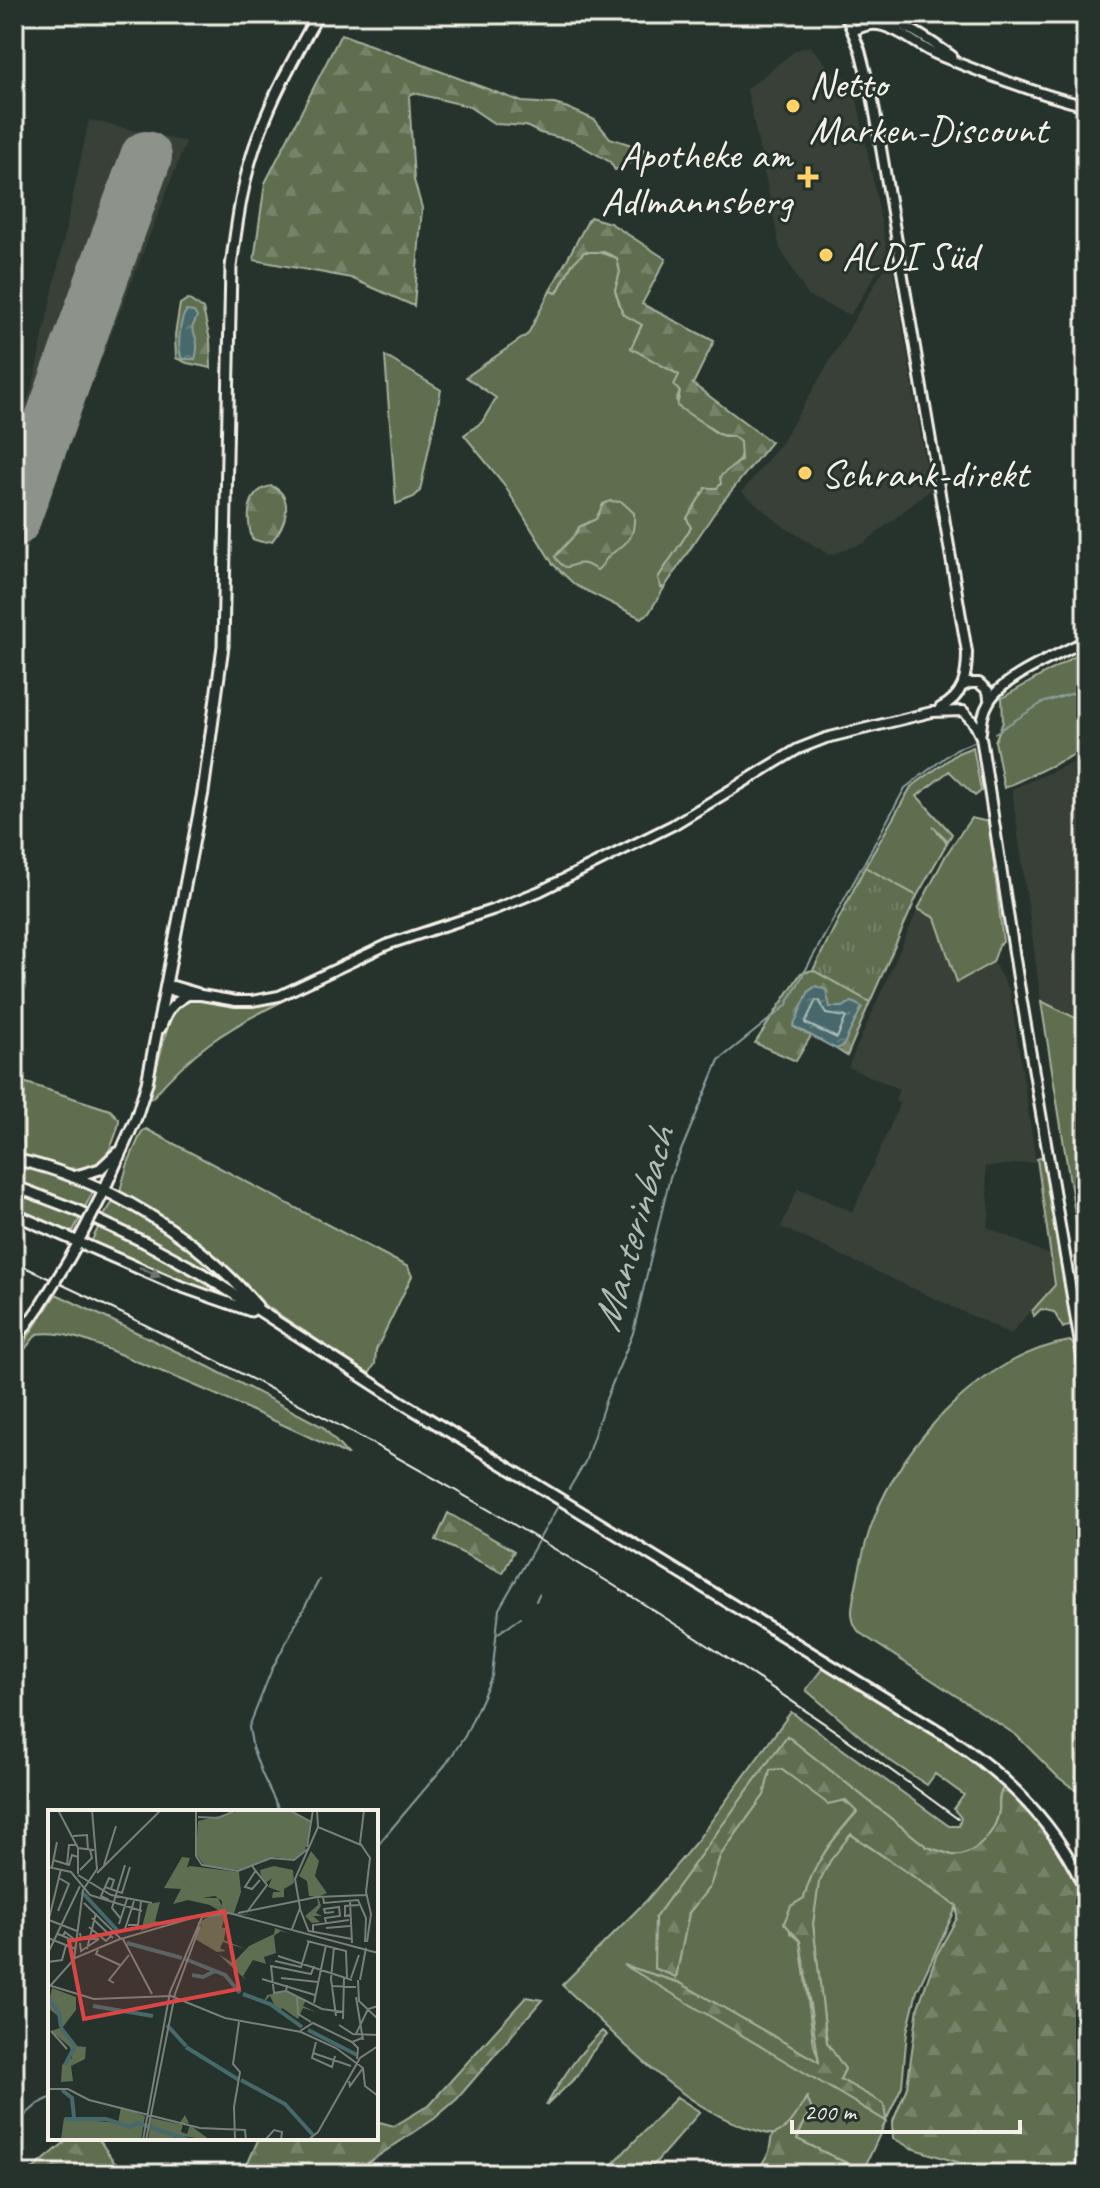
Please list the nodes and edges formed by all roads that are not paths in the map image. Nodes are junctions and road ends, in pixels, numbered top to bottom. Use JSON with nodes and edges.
{"nodes":[{"id":1,"x":318,"y":14,"type":"edge"},
{"id":2,"x":846,"y":16,"type":"edge"},
{"id":3,"x":853,"y":31,"type":"junction"},
{"id":4,"x":959,"y":61,"type":"junction"},
{"id":5,"x":1086,"y":106,"type":"edge"},
{"id":6,"x":1086,"y":640,"type":"edge"},
{"id":7,"x":967,"y":652,"type":"junction"},
{"id":8,"x":1008,"y":682,"type":"junction"},
{"id":9,"x":981,"y":684,"type":"junction"},
{"id":10,"x":961,"y":690,"type":"junction"},
{"id":11,"x":989,"y":699,"type":"junction"},
{"id":12,"x":983,"y":711,"type":"junction"},
{"id":13,"x":932,"y":712,"type":"junction"},
{"id":14,"x":966,"y":712,"type":"junction"},
{"id":15,"x":981,"y":737,"type":"junction"},
{"id":16,"x":169,"y":969,"type":"junction"},
{"id":17,"x":180,"y":987,"type":"junction"},
{"id":18,"x":165,"y":988,"type":"junction"},
{"id":19,"x":186,"y":995,"type":"junction"},
{"id":20,"x":201,"y":995,"type":"junction"},
{"id":21,"x":156,"y":1042,"type":"junction"},
{"id":22,"x":125,"y":1144,"type":"junction"},
{"id":23,"x":14,"y":1159,"type":"edge"},
{"id":24,"x":73,"y":1177,"type":"junction"},
{"id":25,"x":14,"y":1186,"type":"edge"},
{"id":26,"x":102,"y":1194,"type":"junction"},
{"id":27,"x":14,"y":1214,"type":"edge"},
{"id":28,"x":79,"y":1240,"type":"junction"},
{"id":29,"x":265,"y":1314,"type":"junction"},
{"id":30,"x":276,"y":1322,"type":"junction"},
{"id":31,"x":14,"y":1343,"type":"edge"},
{"id":32,"x":1086,"y":1379,"type":"edge"},
{"id":33,"x":1086,"y":1892,"type":"edge"},
{"id":34,"x":1086,"y":2152,"type":"edge"},
{"id":35,"x":1080,"y":2174,"type":"edge"}],
"edges":[{"from":1,"to":16,"type":"main road"},
{"from":2,"to":3,"type":"street"},
{"from":2,"to":4,"type":"street"},
{"from":3,"to":4,"type":"street"},
{"from":3,"to":7,"type":"street"},
{"from":4,"to":5,"type":"street"},
{"from":6,"to":8,"type":"street"},
{"from":7,"to":9,"type":"street"},
{"from":7,"to":10,"type":"street"},
{"from":8,"to":9,"type":"street"},
{"from":8,"to":11,"type":"street"},
{"from":9,"to":10,"type":"street"},
{"from":9,"to":11,"type":"street"},
{"from":10,"to":13,"type":"street"},
{"from":10,"to":14,"type":"street"},
{"from":11,"to":12,"type":"street"},
{"from":12,"to":14,"type":"street"},
{"from":12,"to":15,"type":"street"},
{"from":13,"to":14,"type":"street"},
{"from":13,"to":20,"type":"street"},
{"from":14,"to":15,"type":"street"},
{"from":15,"to":32,"type":"street"},
{"from":16,"to":17,"type":"street"},
{"from":16,"to":18,"type":"main road"},
{"from":17,"to":18,"type":"street"},
{"from":17,"to":20,"type":"street"},
{"from":18,"to":19,"type":"street"},
{"from":18,"to":21,"type":"main road"},
{"from":19,"to":20,"type":"street"},
{"from":19,"to":21,"type":"street"},
{"from":21,"to":22,"type":"main road"},
{"from":22,"to":24,"type":"main road"},
{"from":22,"to":26,"type":"main road"},
{"from":23,"to":24,"type":"main road"},
{"from":24,"to":26,"type":"main road"},
{"from":25,"to":29,"type":"main road"},
{"from":26,"to":28,"type":"main road","bridge":true},
{"from":26,"to":29,"type":"main road"},
{"from":27,"to":28,"type":"main road"},
{"from":28,"to":30,"type":"main road","one_way":true},
{"from":28,"to":31,"type":"street","bridge":true},
{"from":29,"to":30,"type":"main road"},
{"from":30,"to":33,"type":"main road"},
{"from":34,"to":35,"type":"main road"}]}
